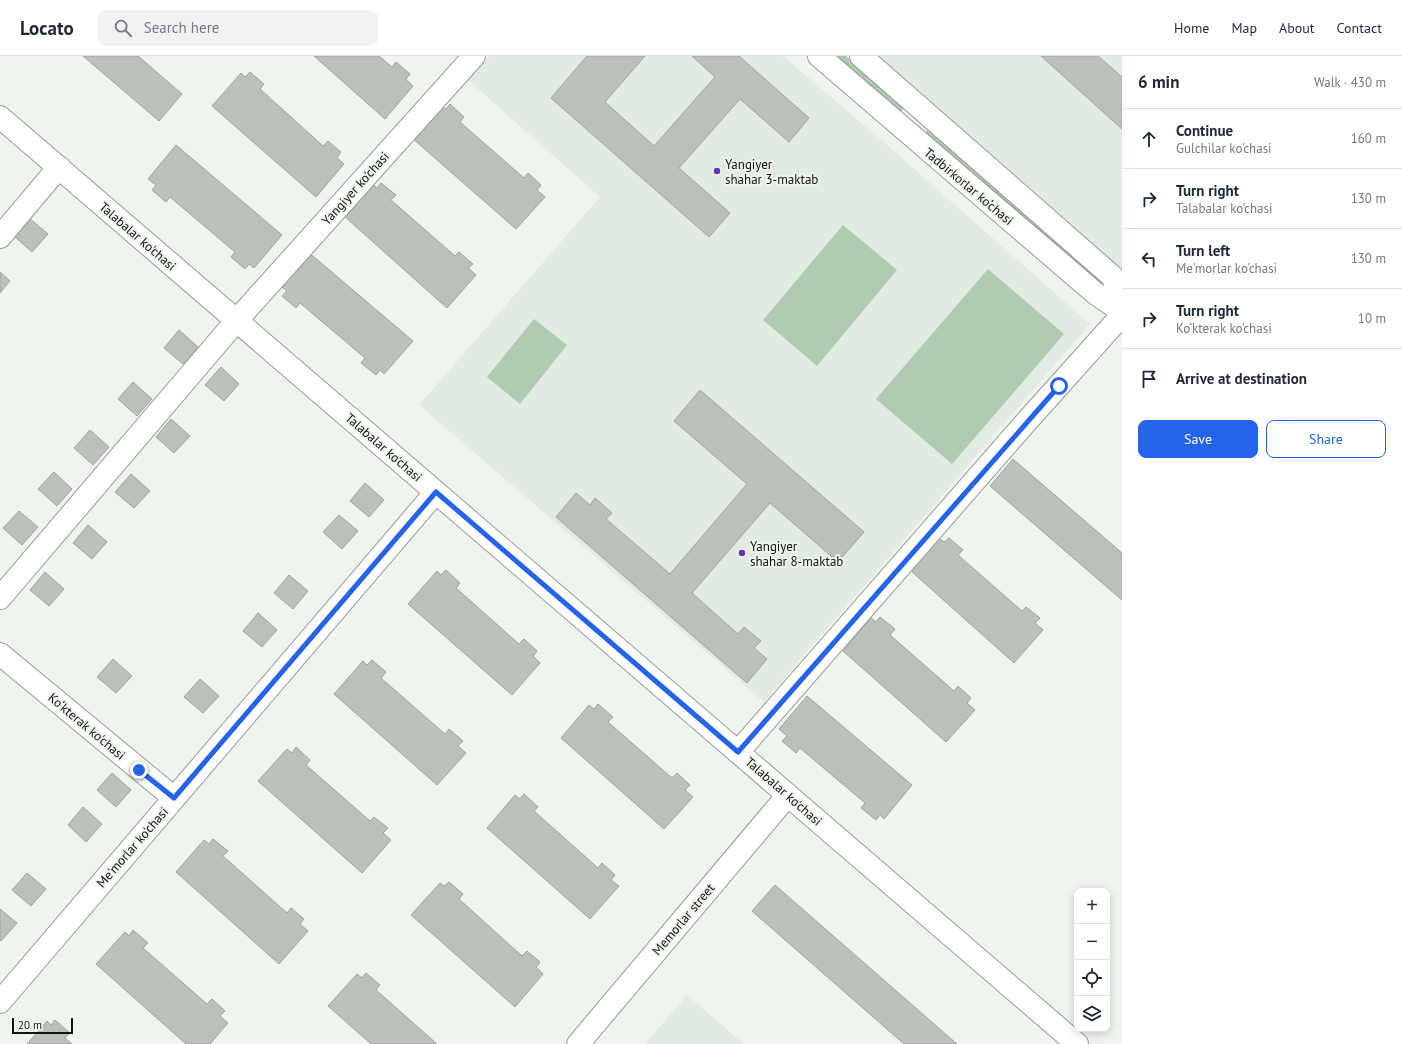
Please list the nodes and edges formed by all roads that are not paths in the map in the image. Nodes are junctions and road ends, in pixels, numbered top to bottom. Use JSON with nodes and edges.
{"nodes":[{"id":1,"x":474,"y":56,"type":"edge"},
{"id":2,"x":819,"y":56,"type":"edge"},
{"id":3,"x":861,"y":56,"type":"edge"},
{"id":4,"x":926,"y":112,"type":"junction"},
{"id":5,"x":0,"y":117,"type":"edge"},
{"id":6,"x":908,"y":133,"type":"junction"},
{"id":7,"x":59,"y":168,"type":"junction"},
{"id":8,"x":0,"y":237,"type":"edge"},
{"id":9,"x":1122,"y":307,"type":"edge"},
{"id":10,"x":1122,"y":312,"type":"edge"},
{"id":11,"x":1122,"y":315,"type":"edge"},
{"id":12,"x":236,"y":320,"type":"junction"},
{"id":13,"x":436,"y":492,"type":"junction"},
{"id":14,"x":0,"y":598,"type":"edge"},
{"id":15,"x":0,"y":654,"type":"edge"},
{"id":16,"x":738,"y":752,"type":"junction"},
{"id":17,"x":788,"y":795,"type":"junction"},
{"id":18,"x":174,"y":798,"type":"junction"},
{"id":19,"x":3,"y":992,"type":"edge"},
{"id":20,"x":578,"y":1044,"type":"edge"},
{"id":21,"x":1077,"y":1044,"type":"edge"}],
"edges":[{"from":1,"to":12,"type":"street","name":"Yangiyer ko'chasi"},
{"from":2,"to":6,"type":"street","name":"Tadbirkorlar ko‘chasi"},
{"from":3,"to":4,"type":"street","name":"Tadbirkorlar ko‘chasi"},
{"from":4,"to":6,"type":"street"},
{"from":4,"to":9,"type":"street","name":"Tadbirkorlar ko‘chasi"},
{"from":5,"to":7,"type":"street","name":"Talabalar ko'chasi"},
{"from":6,"to":10,"type":"street","name":"Tadbirkorlar ko‘chasi"},
{"from":7,"to":8,"type":"street"},
{"from":7,"to":12,"type":"street","name":"Talabalar ko'chasi"},
{"from":11,"to":16,"type":"street"},
{"from":12,"to":13,"type":"street","name":"Talabalar ko'chasi"},
{"from":12,"to":14,"type":"street","name":"Yangiyer ko'chasi"},
{"from":13,"to":16,"type":"street","name":"Talabalar ko'chasi"},
{"from":13,"to":18,"type":"street","name":"Me'morlar ko'chasi"},
{"from":15,"to":18,"type":"street","name":"Ko‘kterak ko'chasi"},
{"from":16,"to":17,"type":"street","name":"Talabalar ko'chasi"},
{"from":17,"to":20,"type":"street","name":"Memorlar street"},
{"from":17,"to":21,"type":"street","name":"Talabalar ko'chasi"},
{"from":18,"to":19,"type":"street","name":"Me'morlar ko'chasi"}]}
